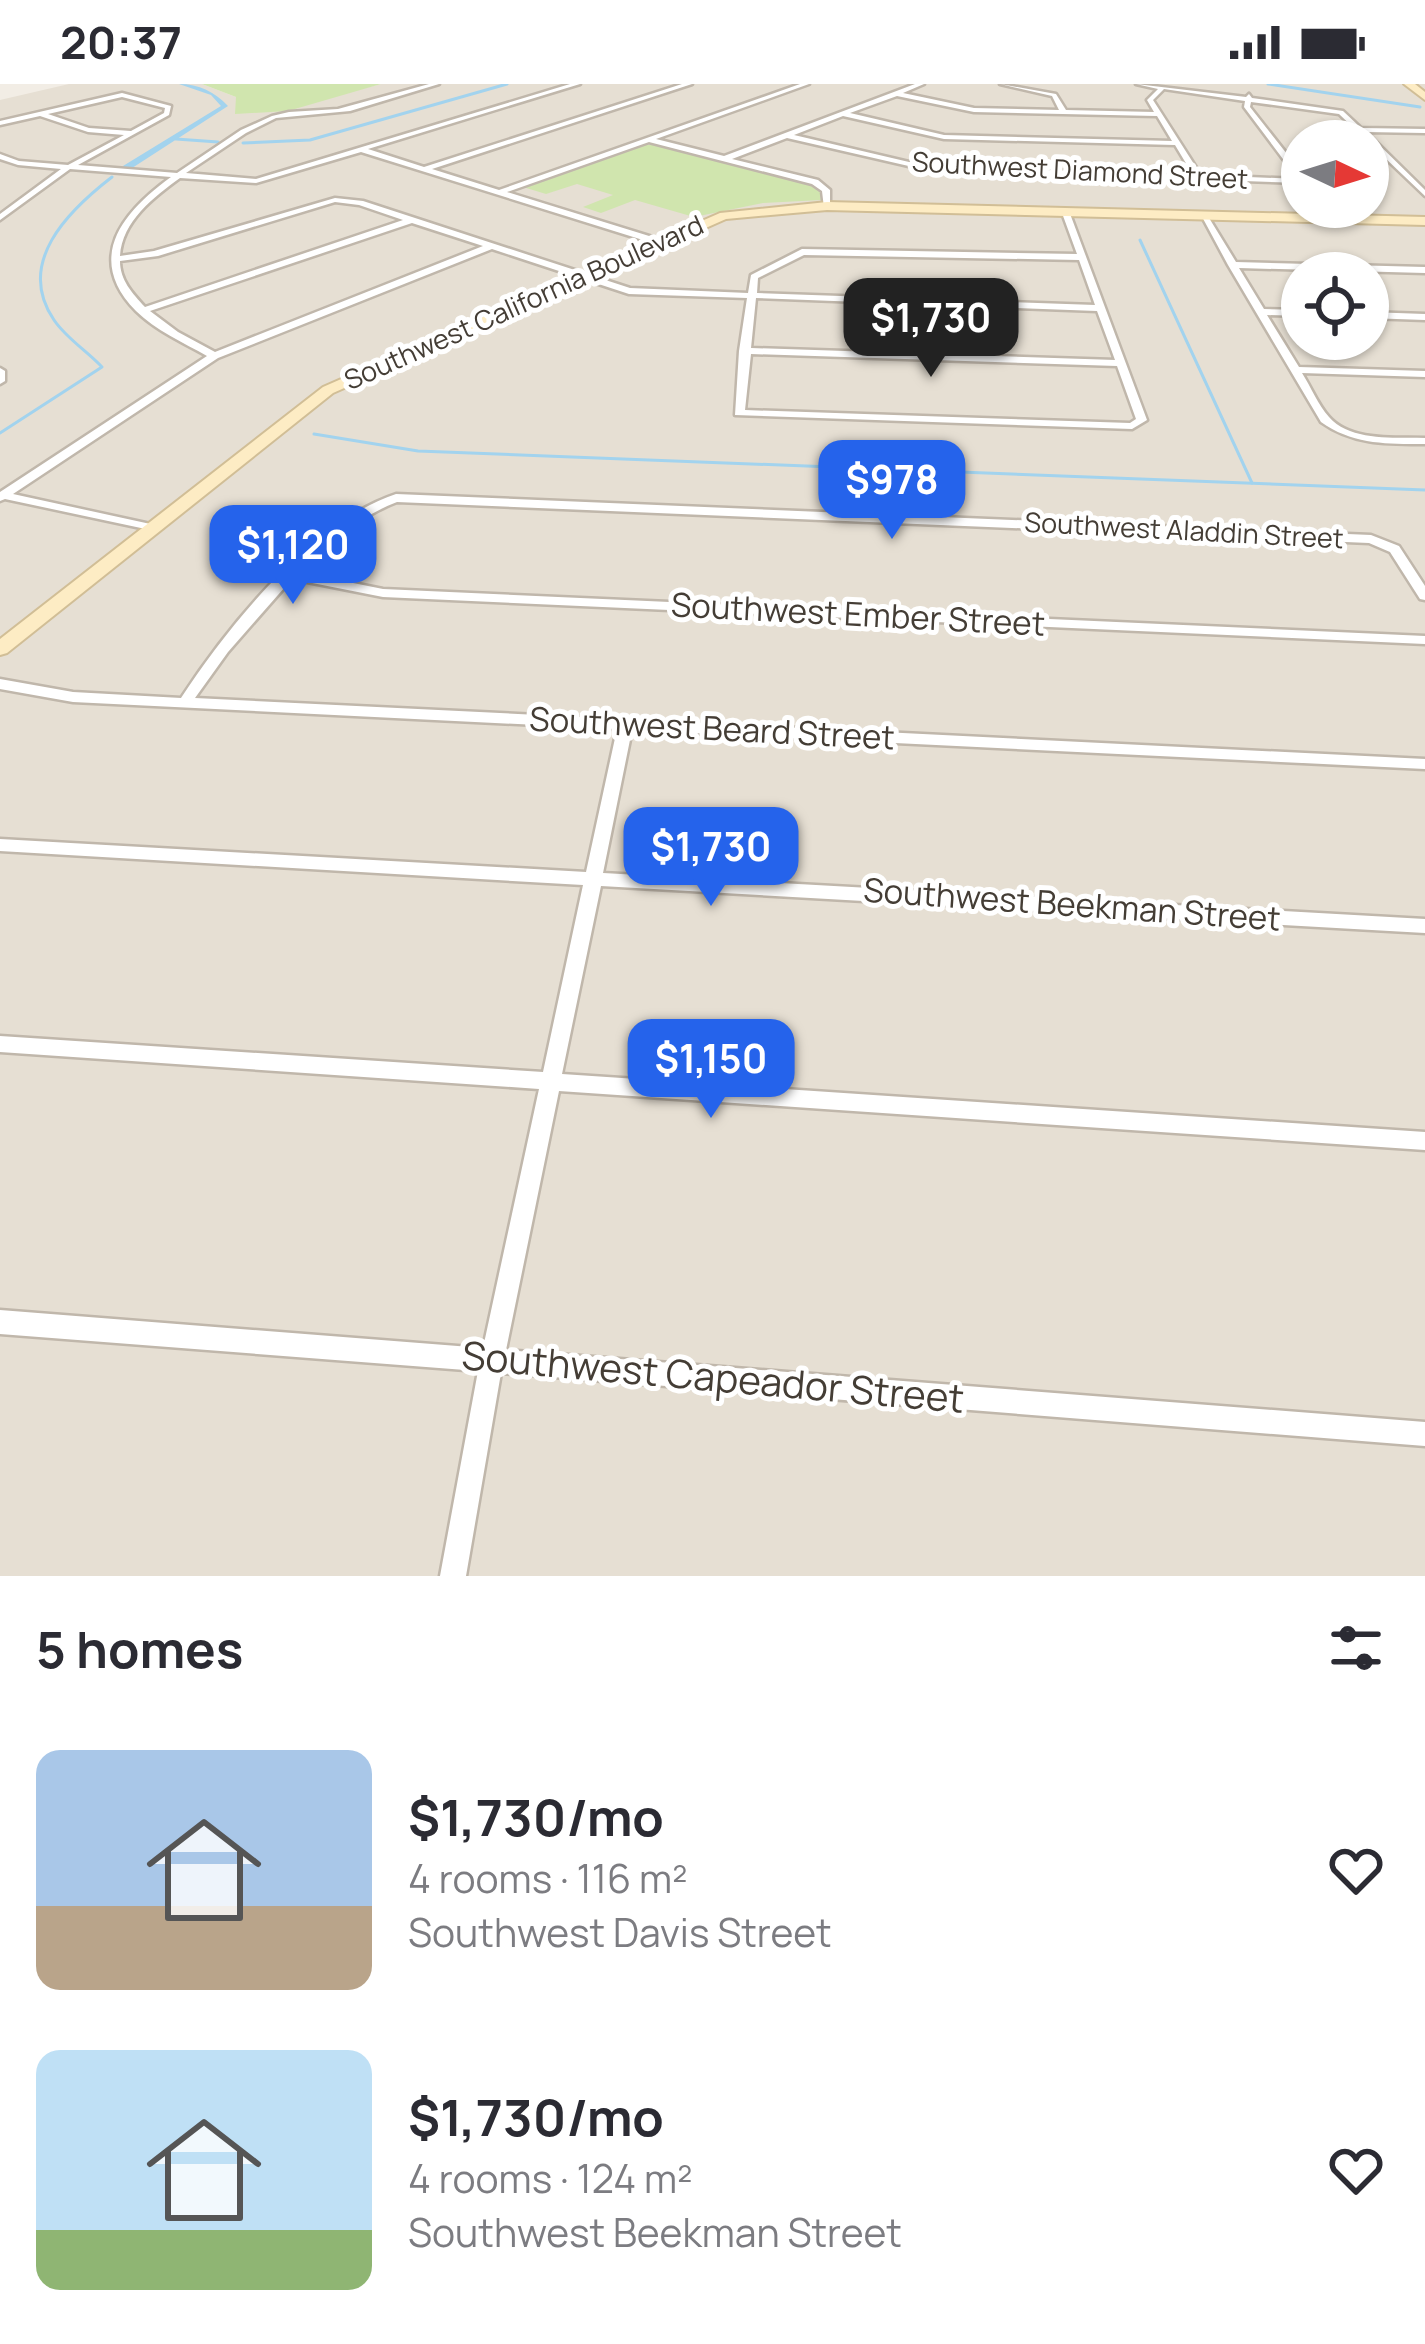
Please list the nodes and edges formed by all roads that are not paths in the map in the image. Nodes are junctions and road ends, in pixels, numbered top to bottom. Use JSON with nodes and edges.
{"nodes":[{"id":1,"x":436,"y":84,"type":"edge"},
{"id":2,"x":577,"y":84,"type":"edge"},
{"id":3,"x":689,"y":84,"type":"edge"},
{"id":4,"x":806,"y":84,"type":"edge"},
{"id":5,"x":921,"y":84,"type":"edge"},
{"id":6,"x":1003,"y":84,"type":"edge"},
{"id":7,"x":1139,"y":84,"type":"edge"},
{"id":8,"x":1409,"y":84,"type":"edge"},
{"id":9,"x":1162,"y":88,"type":"junction"},
{"id":10,"x":898,"y":94,"type":"junction"},
{"id":11,"x":1249,"y":96,"type":"junction"},
{"id":12,"x":1425,"y":97,"type":"edge"},
{"id":13,"x":1064,"y":112,"type":"junction"},
{"id":14,"x":40,"y":113,"type":"junction"},
{"id":15,"x":844,"y":114,"type":"junction"},
{"id":16,"x":1158,"y":114,"type":"junction"},
{"id":17,"x":1347,"y":120,"type":"edge"},
{"id":18,"x":0,"y":123,"type":"edge"},
{"id":19,"x":1389,"y":130,"type":"edge"},
{"id":20,"x":1425,"y":131,"type":"edge"},
{"id":21,"x":133,"y":133,"type":"junction"},
{"id":22,"x":789,"y":136,"type":"junction"},
{"id":23,"x":651,"y":140,"type":"junction"},
{"id":24,"x":1176,"y":143,"type":"junction"},
{"id":25,"x":362,"y":150,"type":"junction"},
{"id":26,"x":1281,"y":152,"type":"edge"},
{"id":27,"x":0,"y":156,"type":"edge"},
{"id":28,"x":1389,"y":158,"type":"edge"},
{"id":29,"x":724,"y":159,"type":"junction"},
{"id":30,"x":67,"y":168,"type":"junction"},
{"id":31,"x":426,"y":169,"type":"junction"},
{"id":32,"x":176,"y":176,"type":"junction"},
{"id":33,"x":1198,"y":177,"type":"junction"},
{"id":34,"x":1281,"y":179,"type":"edge"},
{"id":35,"x":500,"y":192,"type":"junction"},
{"id":36,"x":1425,"y":194,"type":"edge"},
{"id":37,"x":827,"y":206,"type":"junction"},
{"id":38,"x":1066,"y":213,"type":"junction"},
{"id":39,"x":1281,"y":213,"type":"edge"},
{"id":40,"x":1203,"y":215,"type":"junction"},
{"id":41,"x":0,"y":218,"type":"edge"},
{"id":42,"x":1389,"y":218,"type":"edge"},
{"id":43,"x":411,"y":220,"type":"junction"},
{"id":44,"x":1425,"y":221,"type":"edge"},
{"id":45,"x":659,"y":242,"type":"junction"},
{"id":46,"x":489,"y":247,"type":"junction"},
{"id":47,"x":1079,"y":257,"type":"junction"},
{"id":48,"x":114,"y":259,"type":"junction"},
{"id":49,"x":1232,"y":265,"type":"junction"},
{"id":50,"x":1425,"y":270,"type":"edge"},
{"id":51,"x":579,"y":278,"type":"junction"},
{"id":52,"x":750,"y":296,"type":"junction"},
{"id":53,"x":1100,"y":308,"type":"junction"},
{"id":54,"x":141,"y":311,"type":"junction"},
{"id":55,"x":1260,"y":311,"type":"junction"},
{"id":56,"x":1281,"y":312,"type":"edge"},
{"id":57,"x":1389,"y":316,"type":"edge"},
{"id":58,"x":1425,"y":317,"type":"edge"},
{"id":59,"x":744,"y":351,"type":"junction"},
{"id":60,"x":214,"y":356,"type":"junction"},
{"id":61,"x":1120,"y":363,"type":"junction"},
{"id":62,"x":1295,"y":370,"type":"junction"},
{"id":63,"x":0,"y":371,"type":"edge"},
{"id":64,"x":1425,"y":374,"type":"edge"},
{"id":65,"x":0,"y":381,"type":"edge"},
{"id":66,"x":1425,"y":441,"type":"edge"},
{"id":67,"x":1,"y":496,"type":"edge"},
{"id":68,"x":151,"y":528,"type":"junction"},
{"id":69,"x":292,"y":575,"type":"junction"},
{"id":70,"x":1425,"y":596,"type":"edge"},
{"id":71,"x":1425,"y":640,"type":"edge"},
{"id":72,"x":0,"y":649,"type":"edge"},
{"id":73,"x":0,"y":685,"type":"edge"},
{"id":74,"x":185,"y":703,"type":"junction"},
{"id":75,"x":626,"y":724,"type":"junction"},
{"id":76,"x":1425,"y":764,"type":"edge"},
{"id":77,"x":0,"y":845,"type":"edge"},
{"id":78,"x":594,"y":875,"type":"junction"},
{"id":79,"x":1425,"y":926,"type":"edge"},
{"id":80,"x":0,"y":1044,"type":"edge"},
{"id":81,"x":552,"y":1082,"type":"junction"},
{"id":82,"x":1425,"y":1141,"type":"edge"},
{"id":83,"x":0,"y":1322,"type":"edge"},
{"id":84,"x":492,"y":1359,"type":"junction"},
{"id":85,"x":1425,"y":1434,"type":"edge"},
{"id":86,"x":453,"y":1576,"type":"edge"}],
"edges":[{"from":1,"to":32,"type":"street"},
{"from":2,"to":25,"type":"street"},
{"from":3,"to":31,"type":"street"},
{"from":4,"to":23,"type":"street"},
{"from":5,"to":10,"type":"street"},
{"from":6,"to":13,"type":"street"},
{"from":7,"to":9,"type":"street"},
{"from":8,"to":12,"type":"street"},
{"from":9,"to":11,"type":"street"},
{"from":9,"to":16,"type":"street"},
{"from":10,"to":13,"type":"street"},
{"from":10,"to":15,"type":"street"},
{"from":11,"to":17,"type":"street"},
{"from":11,"to":26,"type":"street"},
{"from":13,"to":16,"type":"street"},
{"from":14,"to":18,"type":"street"},
{"from":14,"to":21,"type":"street"},
{"from":14,"to":21,"type":"street"},
{"from":15,"to":22,"type":"street"},
{"from":15,"to":24,"type":"street"},
{"from":16,"to":24,"type":"street"},
{"from":19,"to":20,"type":"street"},
{"from":21,"to":30,"type":"street"},
{"from":22,"to":29,"type":"street"},
{"from":22,"to":33,"type":"street","name":"Southwest Diamond Street"},
{"from":23,"to":29,"type":"street"},
{"from":23,"to":35,"type":"street"},
{"from":24,"to":33,"type":"street"},
{"from":25,"to":31,"type":"street"},
{"from":25,"to":32,"type":"street"},
{"from":27,"to":30,"type":"street"},
{"from":28,"to":36,"type":"street"},
{"from":29,"to":37,"type":"street"},
{"from":30,"to":32,"type":"street"},
{"from":30,"to":41,"type":"street"},
{"from":31,"to":35,"type":"street"},
{"from":32,"to":48,"type":"street"},
{"from":33,"to":34,"type":"street","name":"Southwest Diamond Street"},
{"from":35,"to":45,"type":"street"},
{"from":37,"to":38,"type":"street","name":"Southwest California Boulevard"},
{"from":37,"to":45,"type":"street","name":"Southwest California Boulevard"},
{"from":38,"to":40,"type":"street","name":"Southwest California Boulevard"},
{"from":38,"to":47,"type":"street"},
{"from":39,"to":40,"type":"street","name":"Southwest California Boulevard"},
{"from":40,"to":49,"type":"street"},
{"from":42,"to":44,"type":"street","name":"Southwest California Boulevard"},
{"from":43,"to":46,"type":"street"},
{"from":43,"to":48,"type":"street"},
{"from":43,"to":54,"type":"street"},
{"from":45,"to":51,"type":"street","name":"Southwest California Boulevard"},
{"from":46,"to":51,"type":"street"},
{"from":46,"to":60,"type":"street"},
{"from":47,"to":52,"type":"street"},
{"from":47,"to":53,"type":"street"},
{"from":48,"to":54,"type":"street"},
{"from":49,"to":50,"type":"street"},
{"from":49,"to":55,"type":"street"},
{"from":51,"to":52,"type":"street"},
{"from":51,"to":68,"type":"street","name":"Southwest California Boulevard"},
{"from":52,"to":53,"type":"street"},
{"from":52,"to":59,"type":"street"},
{"from":53,"to":61,"type":"street"},
{"from":54,"to":60,"type":"street"},
{"from":55,"to":56,"type":"street"},
{"from":55,"to":62,"type":"street"},
{"from":57,"to":58,"type":"street"},
{"from":59,"to":61,"type":"street"},
{"from":59,"to":61,"type":"street"},
{"from":60,"to":67,"type":"street"},
{"from":62,"to":64,"type":"street"},
{"from":62,"to":66,"type":"street"},
{"from":63,"to":65,"type":"street"},
{"from":67,"to":68,"type":"street"},
{"from":68,"to":72,"type":"street","name":"Southwest California Boulevard"},
{"from":69,"to":70,"type":"street","name":"Southwest Aladdin Street"},
{"from":69,"to":71,"type":"street","name":"Southwest Ember Street"},
{"from":69,"to":74,"type":"street"},
{"from":73,"to":74,"type":"street","name":"Southwest Beard Street"},
{"from":74,"to":75,"type":"street","name":"Southwest Beard Street"},
{"from":75,"to":76,"type":"street","name":"Southwest Beard Street"},
{"from":75,"to":78,"type":"street"},
{"from":77,"to":78,"type":"street","name":"Southwest Beekman Street"},
{"from":78,"to":79,"type":"street","name":"Southwest Beekman Street"},
{"from":78,"to":81,"type":"street"},
{"from":80,"to":81,"type":"street"},
{"from":81,"to":82,"type":"street"},
{"from":81,"to":84,"type":"street"},
{"from":83,"to":84,"type":"street","name":"Southwest Capeador Street"},
{"from":84,"to":85,"type":"street","name":"Southwest Capeador Street"},
{"from":84,"to":86,"type":"street"}]}
